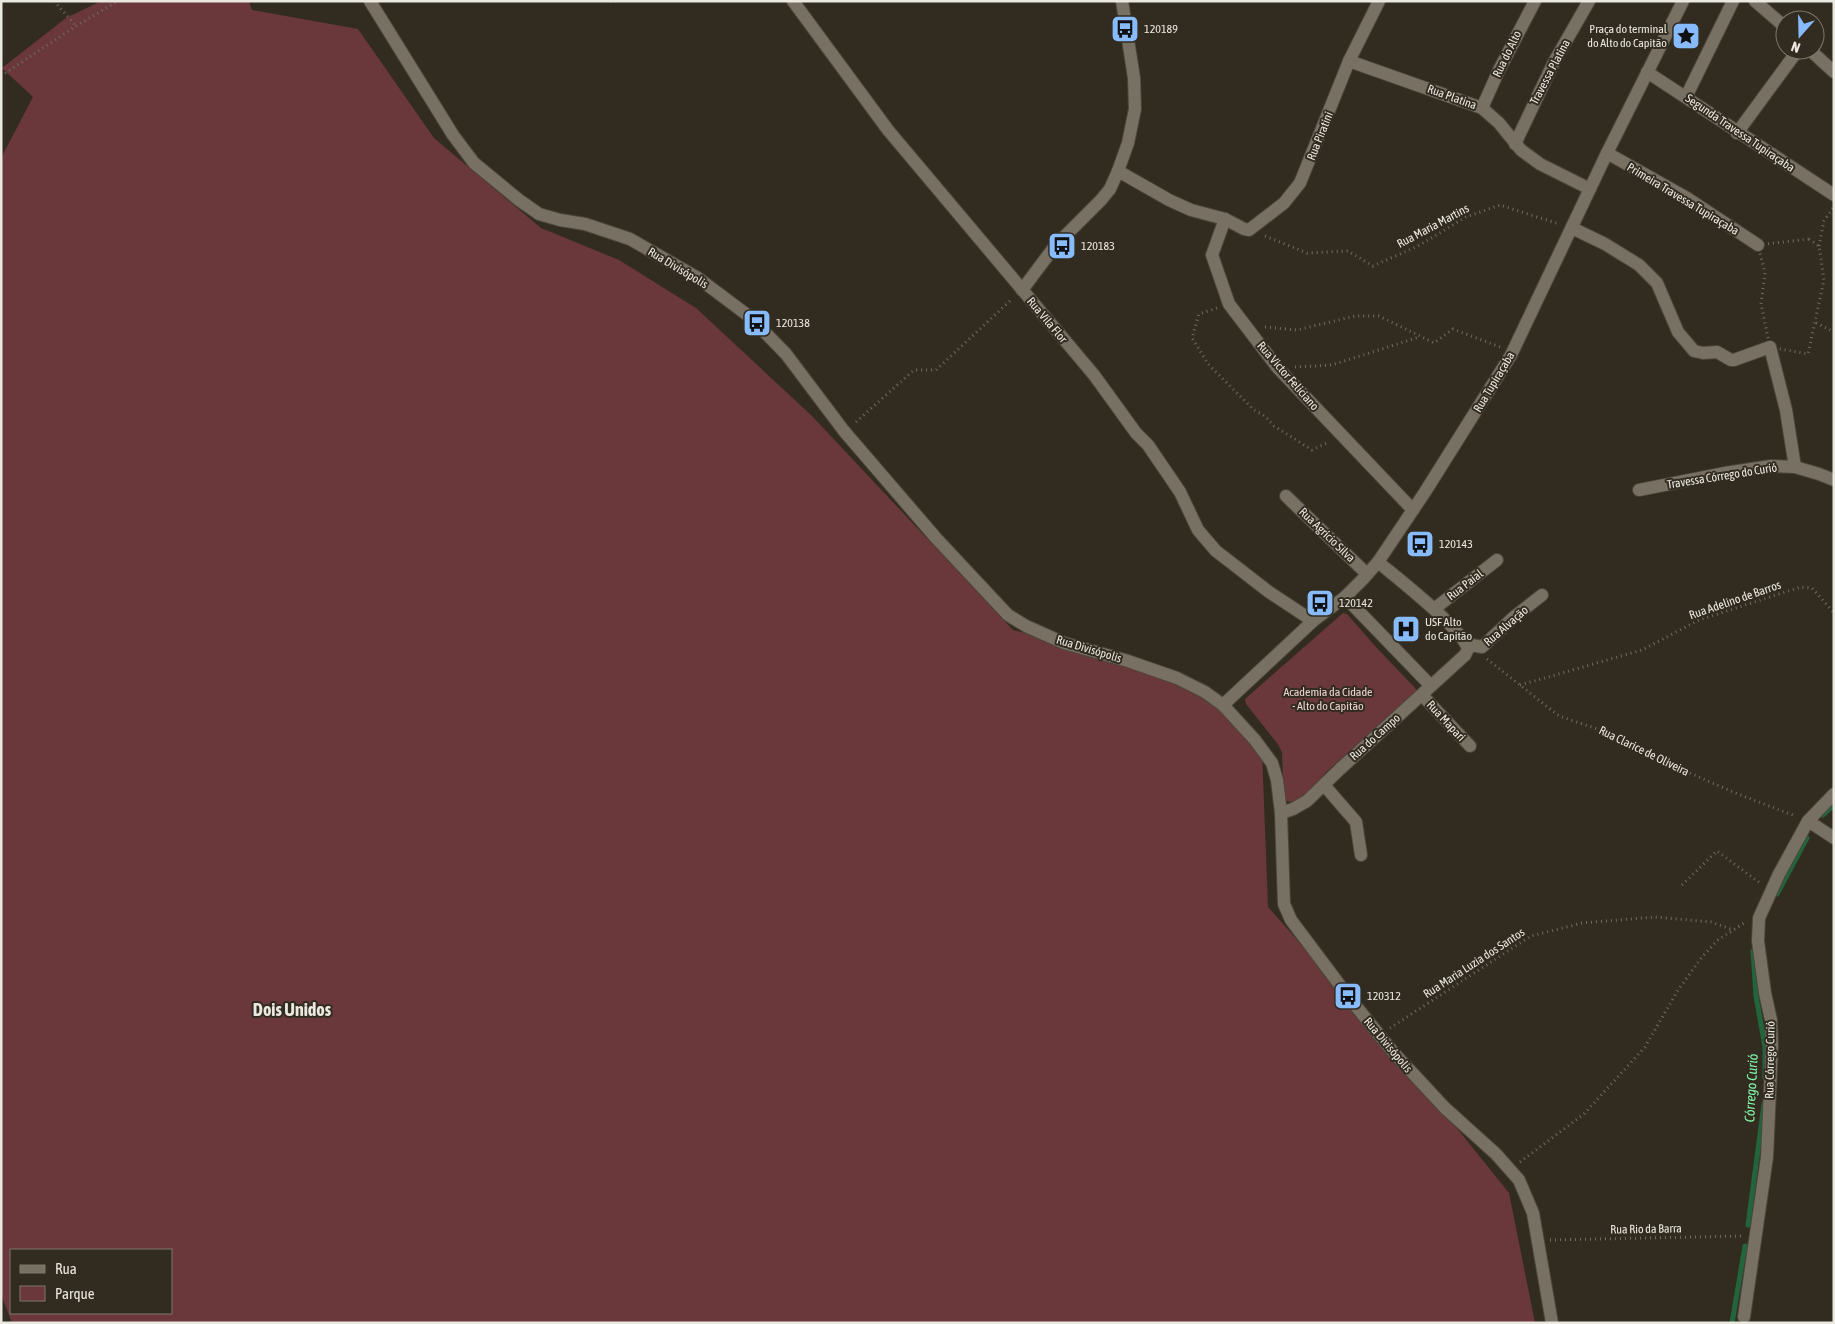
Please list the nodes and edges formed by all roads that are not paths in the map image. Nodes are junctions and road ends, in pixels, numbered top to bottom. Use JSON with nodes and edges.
{"nodes":[{"id":1,"x":370,"y":1,"type":"edge"},
{"id":2,"x":793,"y":1,"type":"edge"},
{"id":3,"x":1122,"y":1,"type":"edge"},
{"id":4,"x":1379,"y":1,"type":"edge"},
{"id":5,"x":1535,"y":1,"type":"edge"},
{"id":6,"x":1589,"y":1,"type":"edge"},
{"id":7,"x":1683,"y":1,"type":"edge"},
{"id":8,"x":1733,"y":1,"type":"edge"},
{"id":9,"x":1755,"y":1,"type":"edge"},
{"id":10,"x":1775,"y":18,"type":"edge"},
{"id":11,"x":1791,"y":60,"type":"edge"},
{"id":12,"x":1821,"y":60,"type":"edge"},
{"id":13,"x":1349,"y":61,"type":"junction"},
{"id":14,"x":1647,"y":72,"type":"junction"},
{"id":15,"x":1834,"y":72,"type":"edge"},
{"id":16,"x":1686,"y":97,"type":"junction"},
{"id":17,"x":1482,"y":108,"type":"junction"},
{"id":18,"x":1737,"y":133,"type":"junction"},
{"id":19,"x":1516,"y":144,"type":"junction"},
{"id":20,"x":1607,"y":153,"type":"junction"},
{"id":21,"x":1118,"y":171,"type":"junction"},
{"id":22,"x":1590,"y":189,"type":"junction"},
{"id":23,"x":1834,"y":195,"type":"edge"},
{"id":24,"x":1225,"y":219,"type":"junction"},
{"id":25,"x":1572,"y":228,"type":"junction"},
{"id":26,"x":1758,"y":245,"type":"road end"},
{"id":27,"x":1022,"y":290,"type":"junction"},
{"id":28,"x":1795,"y":467,"type":"junction"},
{"id":29,"x":1834,"y":480,"type":"edge"},
{"id":30,"x":1639,"y":490,"type":"dead end"},
{"id":31,"x":1286,"y":496,"type":"dead end"},
{"id":32,"x":1413,"y":510,"type":"junction"},
{"id":33,"x":1497,"y":560,"type":"dead end"},
{"id":34,"x":1378,"y":562,"type":"junction"},
{"id":35,"x":1368,"y":574,"type":"junction"},
{"id":36,"x":1542,"y":595,"type":"dead end"},
{"id":37,"x":1345,"y":597,"type":"junction"},
{"id":38,"x":1434,"y":609,"type":"junction"},
{"id":39,"x":1313,"y":621,"type":"junction"},
{"id":40,"x":1466,"y":649,"type":"junction"},
{"id":41,"x":1426,"y":690,"type":"junction"},
{"id":42,"x":1223,"y":705,"type":"junction"},
{"id":43,"x":1470,"y":746,"type":"dead end"},
{"id":44,"x":1324,"y":785,"type":"junction"},
{"id":45,"x":1834,"y":794,"type":"edge"},
{"id":46,"x":1281,"y":814,"type":"junction"},
{"id":47,"x":1808,"y":821,"type":"junction"},
{"id":48,"x":1834,"y":838,"type":"edge"},
{"id":49,"x":1361,"y":855,"type":"dead end"},
{"id":50,"x":1744,"y":1317,"type":"dead end"},
{"id":51,"x":1552,"y":1323,"type":"edge"}],
"edges":[{"from":1,"to":42,"type":"street","name":"Rua Divisópolis"},
{"from":2,"to":27,"type":"street","name":"Rua Vila Flor"},
{"from":3,"to":21,"type":"street"},
{"from":4,"to":13,"type":"street","name":"Rua Piratini"},
{"from":5,"to":17,"type":"street","name":"Rua do Alto"},
{"from":6,"to":19,"type":"street","name":"Travessa Platina"},
{"from":7,"to":14,"type":"street","name":"Rua Tupiraçaba"},
{"from":8,"to":16,"type":"street"},
{"from":9,"to":10,"type":"street"},
{"from":11,"to":18,"type":"street"},
{"from":12,"to":15,"type":"street"},
{"from":13,"to":17,"type":"street","name":"Rua Platina"},
{"from":13,"to":24,"type":"street","name":"Rua Piratini"},
{"from":14,"to":16,"type":"street","name":"Segunda Travessa Tupiraçaba"},
{"from":14,"to":20,"type":"street","name":"Rua Tupiraçaba"},
{"from":16,"to":18,"type":"street","name":"Segunda Travessa Tupiraçaba"},
{"from":17,"to":19,"type":"street","name":"Rua Platina"},
{"from":18,"to":23,"type":"street","name":"Segunda Travessa Tupiraçaba"},
{"from":19,"to":22,"type":"street","name":"Rua Platina"},
{"from":20,"to":22,"type":"street","name":"Rua Tupiraçaba"},
{"from":20,"to":26,"type":"street","name":"Primeira Travessa Tupiraçaba"},
{"from":21,"to":24,"type":"street"},
{"from":21,"to":27,"type":"street"},
{"from":22,"to":25,"type":"street","name":"Rua Tupiraçaba"},
{"from":24,"to":32,"type":"street","name":"Rua Victor Feliciano"},
{"from":25,"to":28,"type":"street"},
{"from":25,"to":32,"type":"street","name":"Rua Tupiraçaba"},
{"from":27,"to":39,"type":"street","name":"Rua Vila Flor"},
{"from":28,"to":29,"type":"street","name":"Travessa Córrego do Curió"},
{"from":28,"to":30,"type":"street","name":"Travessa Córrego do Curió"},
{"from":31,"to":35,"type":"street","name":"Rua Agrício Silva"},
{"from":32,"to":34,"type":"street","name":"Rua Tupiraçaba"},
{"from":33,"to":38,"type":"street","name":"Rua Paial"},
{"from":34,"to":35,"type":"street","name":"Rua Tupiraçaba"},
{"from":34,"to":38,"type":"street"},
{"from":35,"to":37,"type":"street","name":"Rua Tupiraçaba"},
{"from":36,"to":40,"type":"street","name":"Rua Alvação"},
{"from":37,"to":39,"type":"street","name":"Rua Tupiraçaba"},
{"from":37,"to":41,"type":"street","name":"Rua Mapari"},
{"from":38,"to":40,"type":"street"},
{"from":39,"to":42,"type":"street","name":"Rua Tupiraçaba"},
{"from":40,"to":41,"type":"street","name":"Rua do Campo"},
{"from":41,"to":43,"type":"street","name":"Rua Mapari"},
{"from":41,"to":44,"type":"street","name":"Rua do Campo"},
{"from":42,"to":46,"type":"street","name":"Rua Divisópolis"},
{"from":44,"to":46,"type":"street","name":"Rua do Campo"},
{"from":44,"to":49,"type":"street"},
{"from":45,"to":47,"type":"street","name":"Rua Córrego Curió"},
{"from":46,"to":51,"type":"street","name":"Rua Divisópolis"},
{"from":47,"to":48,"type":"street"},
{"from":47,"to":50,"type":"street","name":"Rua Córrego Curió"}]}
